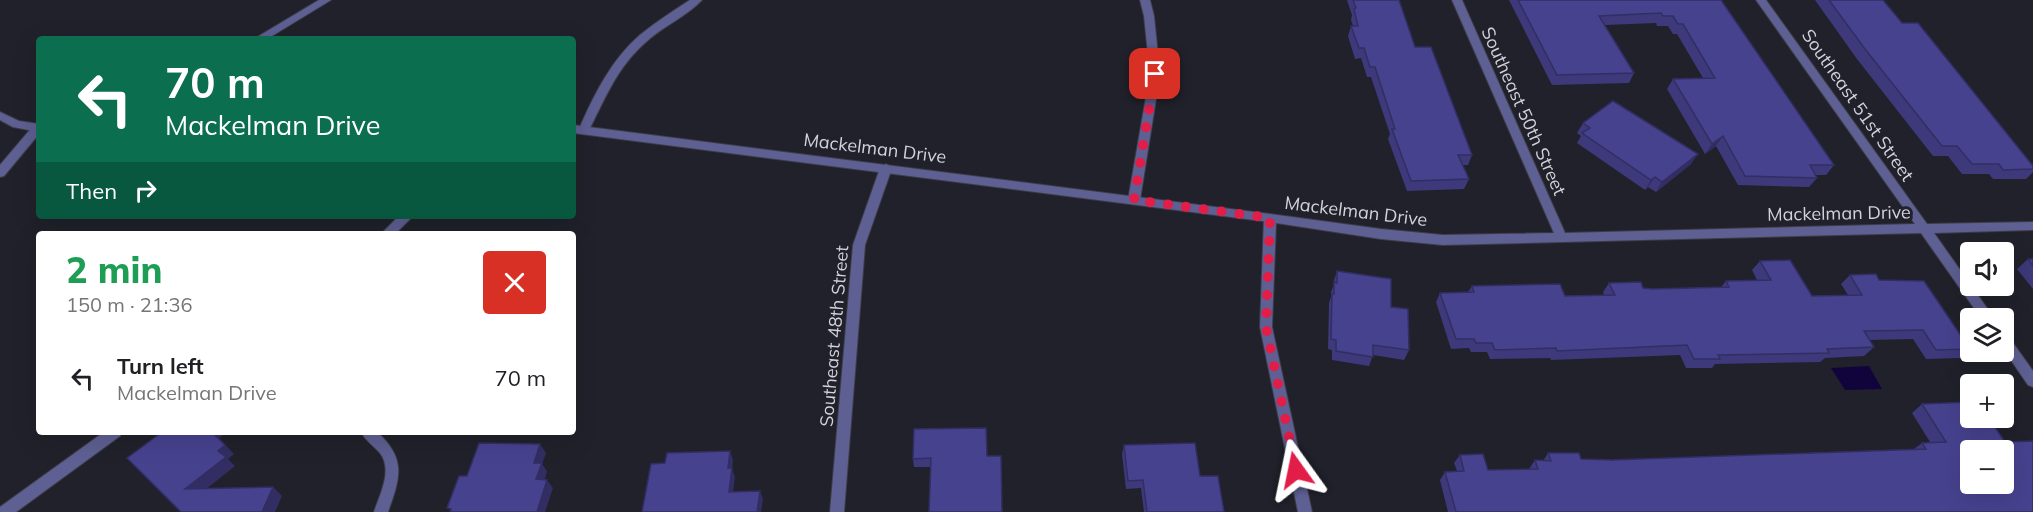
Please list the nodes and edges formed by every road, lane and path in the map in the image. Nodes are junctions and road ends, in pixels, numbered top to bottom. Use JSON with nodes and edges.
{"nodes":[{"id":1,"x":326,"y":0,"type":"edge"},
{"id":2,"x":697,"y":0,"type":"edge"},
{"id":3,"x":1145,"y":0,"type":"edge"},
{"id":4,"x":1457,"y":0,"type":"edge"},
{"id":5,"x":1761,"y":0,"type":"edge"},
{"id":6,"x":264,"y":36,"type":"edge"},
{"id":7,"x":0,"y":116,"type":"edge"},
{"id":8,"x":36,"y":127,"type":"edge"},
{"id":9,"x":579,"y":129,"type":"edge"},
{"id":10,"x":36,"y":131,"type":"edge"},
{"id":11,"x":885,"y":168,"type":"junction"},
{"id":12,"x":0,"y":173,"type":"edge"},
{"id":13,"x":1134,"y":200,"type":"junction"},
{"id":14,"x":1270,"y":218,"type":"junction"},
{"id":15,"x":404,"y":219,"type":"edge"},
{"id":16,"x":2033,"y":226,"type":"edge"},
{"id":17,"x":1924,"y":229,"type":"junction"},
{"id":18,"x":390,"y":231,"type":"edge"},
{"id":19,"x":1561,"y":236,"type":"junction"},
{"id":20,"x":1981,"y":308,"type":"edge"},
{"id":21,"x":2014,"y":354,"type":"edge"},
{"id":22,"x":2033,"y":381,"type":"edge"},
{"id":23,"x":111,"y":435,"type":"edge"},
{"id":24,"x":371,"y":435,"type":"edge"},
{"id":25,"x":5,"y":512,"type":"edge"},
{"id":26,"x":381,"y":512,"type":"edge"},
{"id":27,"x":837,"y":512,"type":"edge"},
{"id":28,"x":1305,"y":512,"type":"edge"}],
"edges":[{"from":1,"to":6,"type":"street"},
{"from":2,"to":9,"type":"street"},
{"from":3,"to":13,"type":"street"},
{"from":4,"to":19,"type":"street","name":"Southeast 50th Street"},
{"from":5,"to":17,"type":"street","name":"Southeast 51st Street"},
{"from":7,"to":8,"type":"street"},
{"from":9,"to":11,"type":"street","name":"Mackelman Drive"},
{"from":10,"to":12,"type":"street"},
{"from":11,"to":13,"type":"street","name":"Mackelman Drive"},
{"from":11,"to":27,"type":"street","name":"Southeast 48th Street"},
{"from":13,"to":14,"type":"street","name":"Mackelman Drive"},
{"from":14,"to":19,"type":"street","name":"Mackelman Drive"},
{"from":14,"to":28,"type":"street"},
{"from":15,"to":18,"type":"street"},
{"from":16,"to":17,"type":"street","name":"Mackelman Drive"},
{"from":17,"to":19,"type":"street","name":"Mackelman Drive"},
{"from":17,"to":20,"type":"street","name":"Southeast 51st Street"},
{"from":21,"to":22,"type":"street"},
{"from":23,"to":25,"type":"street"},
{"from":24,"to":26,"type":"street"}]}
